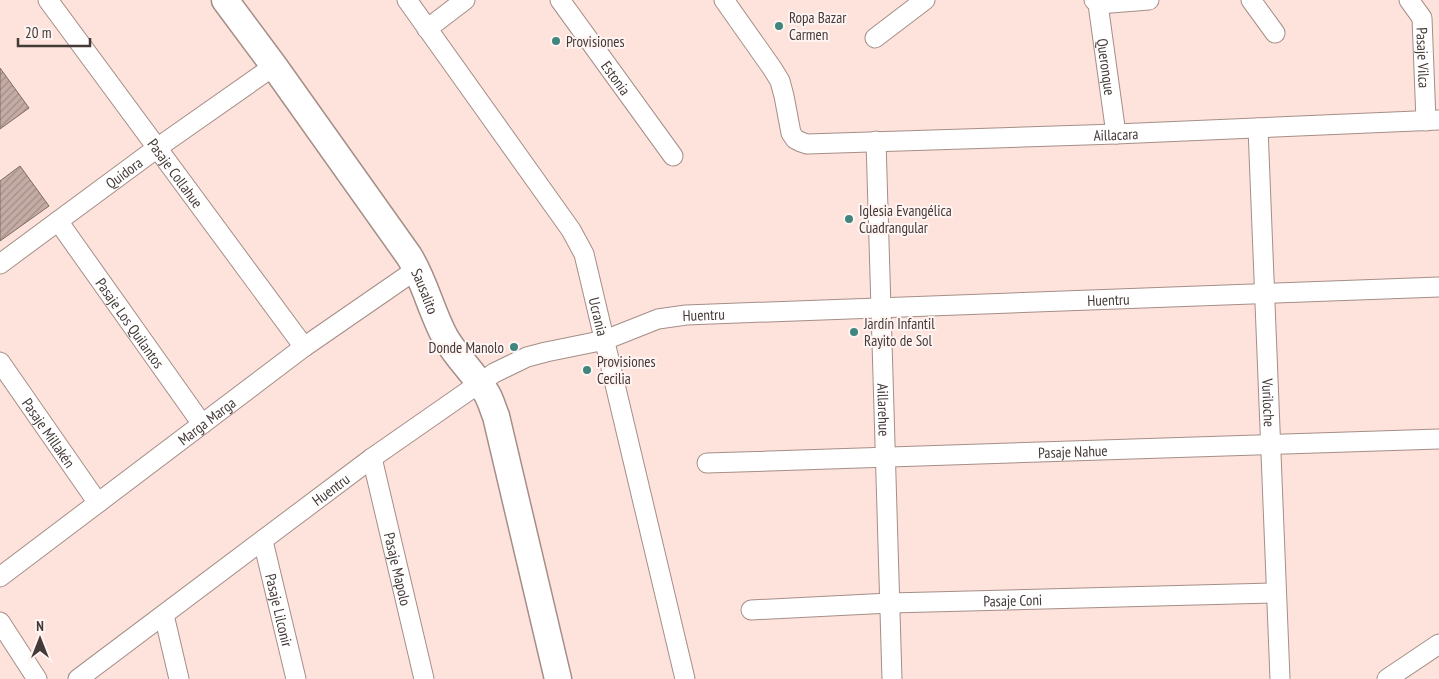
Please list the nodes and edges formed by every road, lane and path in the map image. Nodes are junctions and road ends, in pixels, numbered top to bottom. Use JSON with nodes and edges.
{"nodes":[{"id":1,"x":48,"y":0,"type":"edge"},
{"id":2,"x":225,"y":0,"type":"edge"},
{"id":3,"x":407,"y":0,"type":"edge"},
{"id":4,"x":465,"y":0,"type":"edge"},
{"id":5,"x":560,"y":0,"type":"edge"},
{"id":6,"x":724,"y":0,"type":"edge"},
{"id":7,"x":925,"y":0,"type":"edge"},
{"id":8,"x":1149,"y":0,"type":"edge"},
{"id":9,"x":1251,"y":0,"type":"edge"},
{"id":10,"x":1409,"y":0,"type":"edge"},
{"id":11,"x":1096,"y":2,"type":"edge"},
{"id":12,"x":427,"y":29,"type":"junction"},
{"id":13,"x":1275,"y":33,"type":"dead end"},
{"id":14,"x":875,"y":38,"type":"dead end"},
{"id":15,"x":274,"y":66,"type":"junction"},
{"id":16,"x":1432,"y":121,"type":"edge"},
{"id":17,"x":1258,"y":128,"type":"junction"},
{"id":18,"x":1116,"y":134,"type":"junction"},
{"id":19,"x":876,"y":141,"type":"junction"},
{"id":20,"x":157,"y":148,"type":"junction"},
{"id":21,"x":673,"y":156,"type":"dead end"},
{"id":22,"x":58,"y":221,"type":"junction"},
{"id":23,"x":0,"y":264,"type":"edge"},
{"id":24,"x":417,"y":269,"type":"junction"},
{"id":25,"x":1439,"y":287,"type":"edge"},
{"id":26,"x":1265,"y":293,"type":"junction"},
{"id":27,"x":881,"y":306,"type":"junction"},
{"id":28,"x":604,"y":340,"type":"junction"},
{"id":29,"x":304,"y":347,"type":"junction"},
{"id":30,"x":0,"y":362,"type":"edge"},
{"id":31,"x":479,"y":383,"type":"junction"},
{"id":32,"x":202,"y":424,"type":"junction"},
{"id":33,"x":1439,"y":439,"type":"edge"},
{"id":34,"x":1270,"y":444,"type":"junction"},
{"id":35,"x":886,"y":457,"type":"junction"},
{"id":36,"x":372,"y":458,"type":"junction"},
{"id":37,"x":707,"y":462,"type":"dead end"},
{"id":38,"x":98,"y":503,"type":"junction"},
{"id":39,"x":263,"y":541,"type":"junction"},
{"id":40,"x":0,"y":577,"type":"edge"},
{"id":41,"x":1276,"y":593,"type":"junction"},
{"id":42,"x":890,"y":603,"type":"junction"},
{"id":43,"x":751,"y":610,"type":"dead end"},
{"id":44,"x":164,"y":615,"type":"junction"},
{"id":45,"x":0,"y":622,"type":"edge"},
{"id":46,"x":1439,"y":644,"type":"edge"},
{"id":47,"x":37,"y":679,"type":"edge"},
{"id":48,"x":78,"y":679,"type":"edge"},
{"id":49,"x":179,"y":679,"type":"edge"},
{"id":50,"x":296,"y":679,"type":"edge"},
{"id":51,"x":424,"y":679,"type":"edge"},
{"id":52,"x":558,"y":679,"type":"edge"},
{"id":53,"x":685,"y":679,"type":"edge"},
{"id":54,"x":892,"y":679,"type":"edge"},
{"id":55,"x":1280,"y":679,"type":"edge"},
{"id":56,"x":1387,"y":679,"type":"edge"}],
"edges":[{"from":1,"to":20,"type":"street","name":"Pasaje Collahue"},
{"from":2,"to":15,"type":"street","name":"Sausalito"},
{"from":3,"to":12,"type":"street","name":"Ucrania"},
{"from":4,"to":12,"type":"street"},
{"from":5,"to":21,"type":"street","name":"Estonia"},
{"from":6,"to":19,"type":"street","name":"Aillacara"},
{"from":7,"to":14,"type":"street"},
{"from":8,"to":11,"type":"street"},
{"from":9,"to":13,"type":"street"},
{"from":10,"to":16,"type":"street","name":"Pasaje Vilca"},
{"from":11,"to":18,"type":"street","name":"Queronque"},
{"from":12,"to":28,"type":"street","name":"Ucrania"},
{"from":15,"to":20,"type":"street","name":"Quidora"},
{"from":15,"to":24,"type":"street","name":"Sausalito"},
{"from":16,"to":17,"type":"street","name":"Aillacara"},
{"from":17,"to":18,"type":"street","name":"Aillacara"},
{"from":17,"to":26,"type":"street","name":"Vuriloche"},
{"from":18,"to":19,"type":"street","name":"Aillacara"},
{"from":19,"to":27,"type":"street","name":"Aillarehue"},
{"from":20,"to":22,"type":"street","name":"Quidora"},
{"from":20,"to":29,"type":"street","name":"Pasaje Collahue"},
{"from":22,"to":23,"type":"street","name":"Quidora"},
{"from":22,"to":32,"type":"street","name":"Pasaje Los Quilantos"},
{"from":24,"to":29,"type":"street","name":"Marga Marga"},
{"from":24,"to":31,"type":"street","name":"Sausalito"},
{"from":25,"to":26,"type":"street","name":"Huentru"},
{"from":26,"to":27,"type":"street","name":"Huentru"},
{"from":26,"to":34,"type":"street","name":"Vuriloche"},
{"from":27,"to":28,"type":"street","name":"Huentru"},
{"from":27,"to":35,"type":"street","name":"Aillarehue"},
{"from":28,"to":31,"type":"street","name":"Huentru"},
{"from":28,"to":53,"type":"street","name":"Ucrania"},
{"from":29,"to":32,"type":"street","name":"Marga Marga"},
{"from":30,"to":38,"type":"street","name":"Pasaje Millakén"},
{"from":31,"to":36,"type":"street","name":"Huentru"},
{"from":31,"to":52,"type":"street","name":"Sausalito"},
{"from":32,"to":38,"type":"street","name":"Marga Marga"},
{"from":33,"to":34,"type":"street","name":"Pasaje Nahue"},
{"from":34,"to":35,"type":"street","name":"Pasaje Nahue"},
{"from":34,"to":41,"type":"street","name":"Vuriloche"},
{"from":35,"to":37,"type":"street","name":"Pasaje Nahue"},
{"from":35,"to":42,"type":"street","name":"Aillarehue"},
{"from":36,"to":39,"type":"street","name":"Huentru"},
{"from":36,"to":51,"type":"street","name":"Pasaje Mapolo"},
{"from":38,"to":40,"type":"street","name":"Marga Marga"},
{"from":39,"to":44,"type":"street","name":"Huentru"},
{"from":39,"to":50,"type":"street","name":"Pasaje Lilconir"},
{"from":41,"to":42,"type":"street","name":"Pasaje Coni"},
{"from":41,"to":55,"type":"street","name":"Vuriloche"},
{"from":42,"to":43,"type":"street","name":"Pasaje Coni"},
{"from":42,"to":54,"type":"street","name":"Aillarehue"},
{"from":44,"to":48,"type":"street","name":"Huentru"},
{"from":44,"to":49,"type":"street"},
{"from":45,"to":47,"type":"street"},
{"from":46,"to":56,"type":"street"}]}
